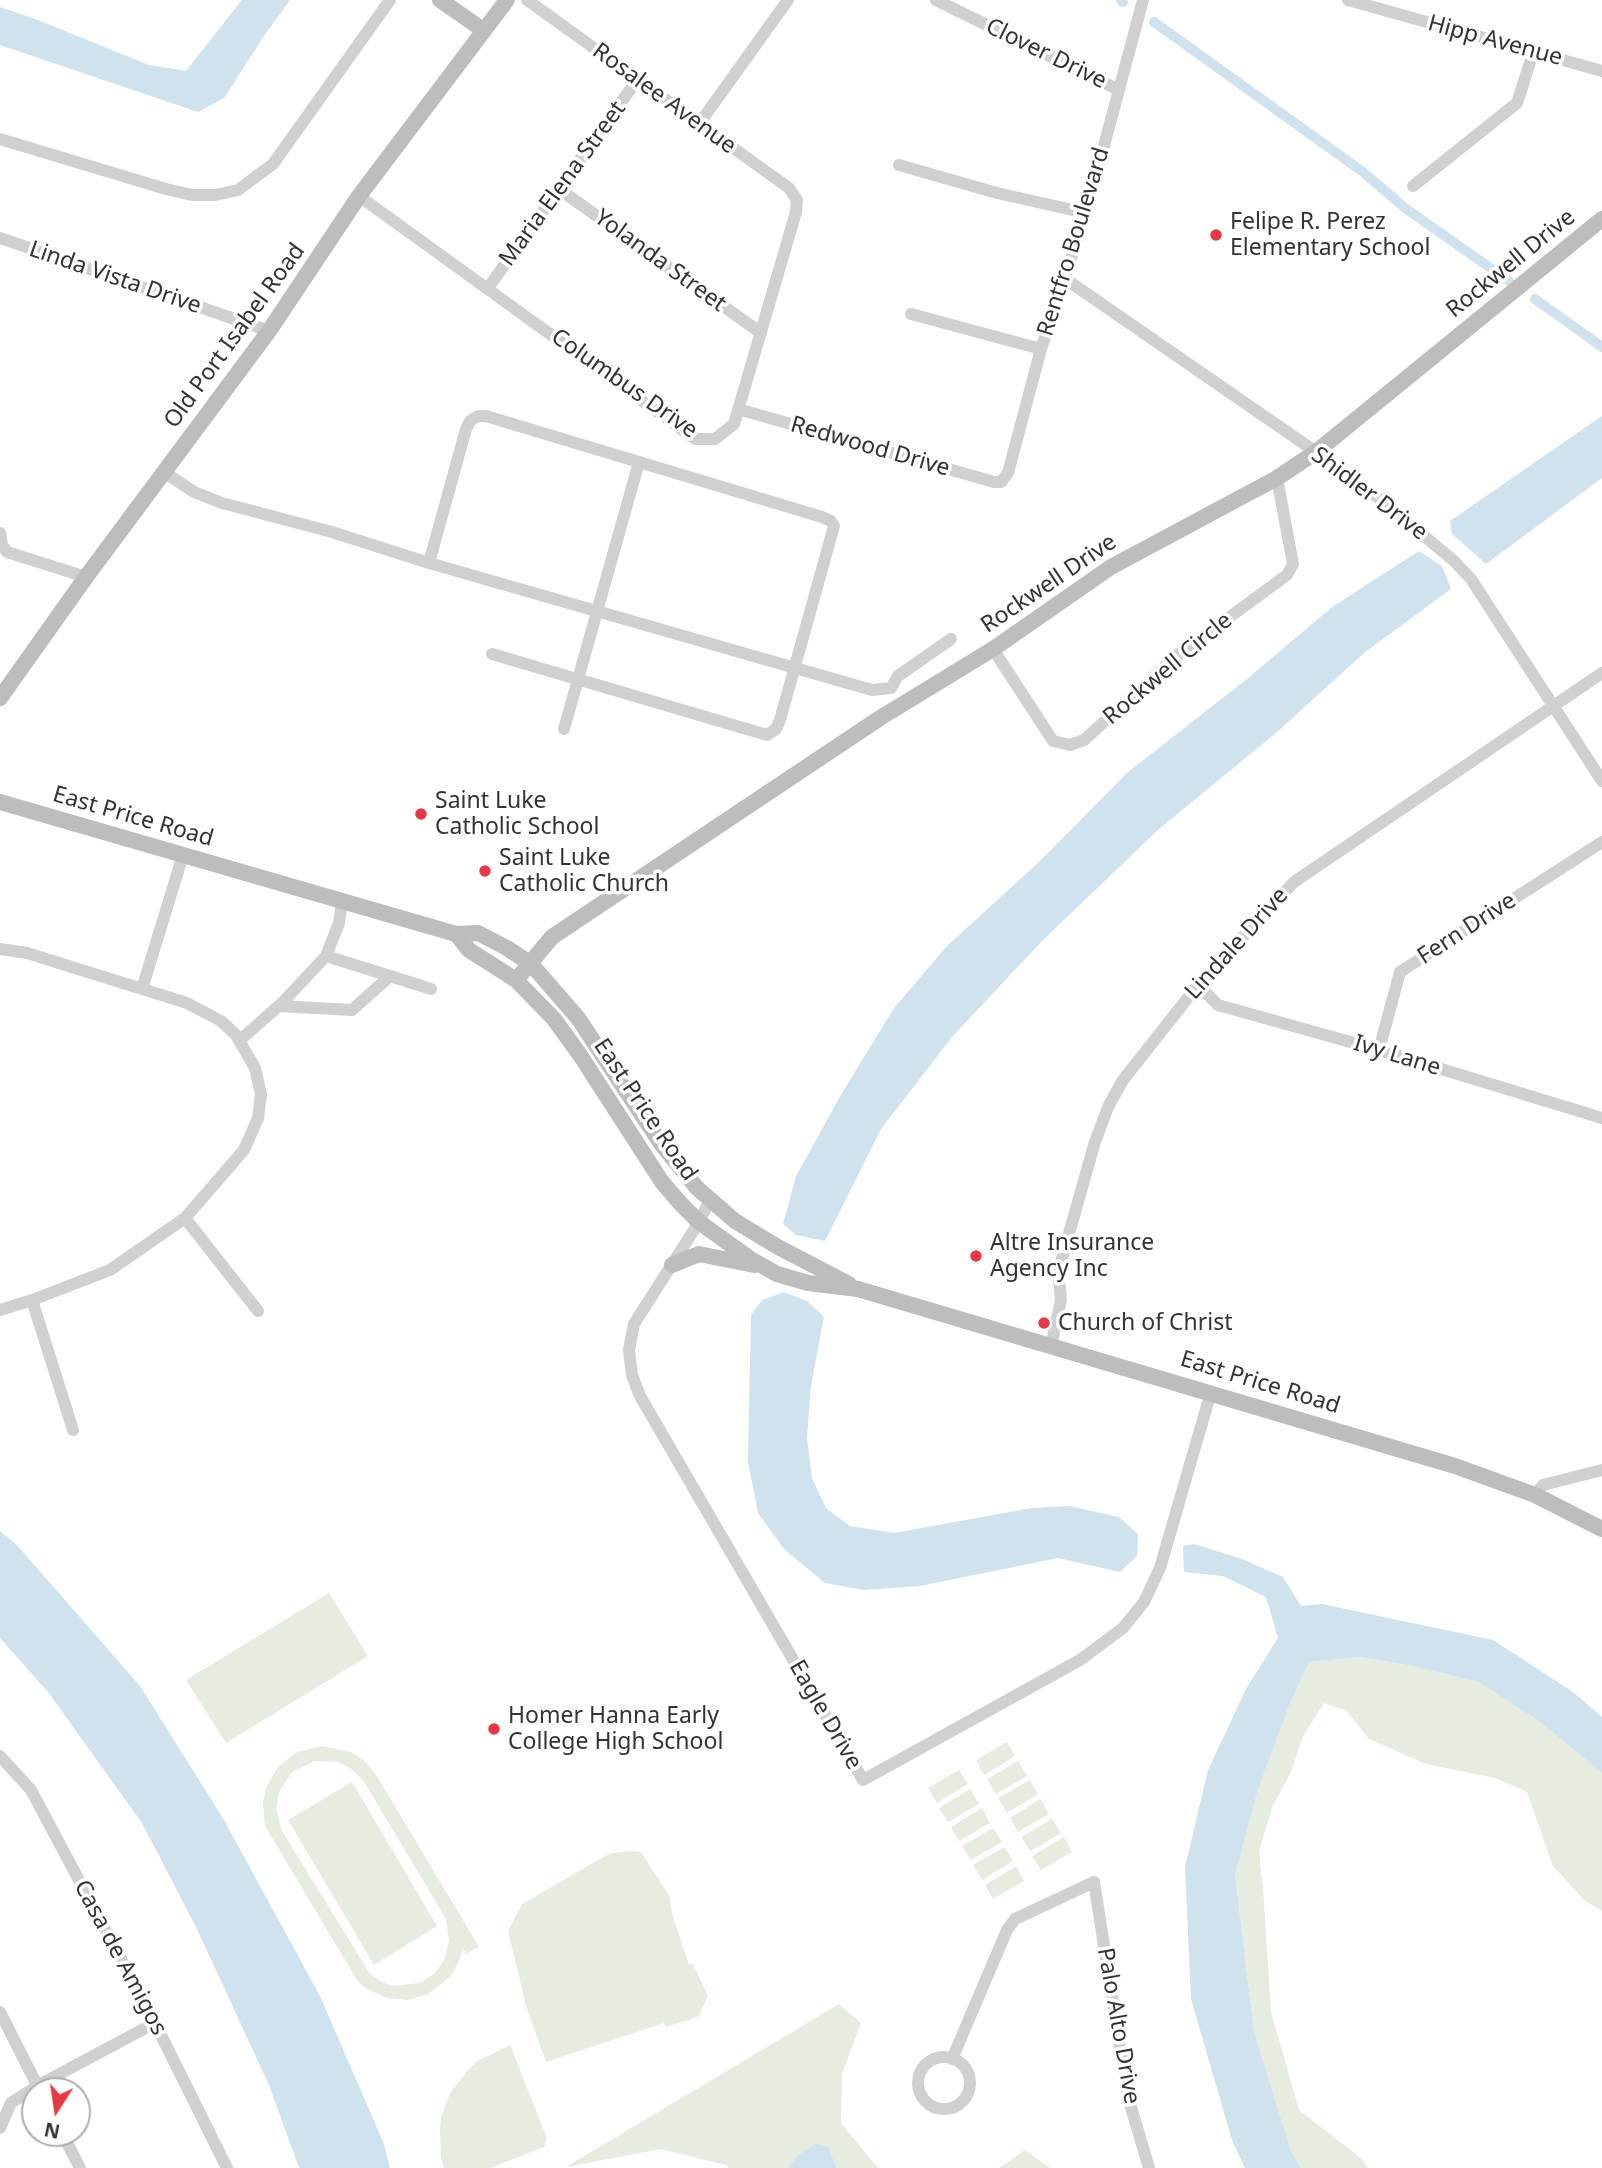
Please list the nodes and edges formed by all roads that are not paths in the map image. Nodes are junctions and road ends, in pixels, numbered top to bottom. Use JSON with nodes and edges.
{"nodes":[{"id":1,"x":390,"y":0,"type":"edge"},
{"id":2,"x":440,"y":0,"type":"edge"},
{"id":3,"x":507,"y":0,"type":"edge"},
{"id":4,"x":527,"y":0,"type":"edge"},
{"id":5,"x":788,"y":0,"type":"edge"},
{"id":6,"x":936,"y":0,"type":"edge"},
{"id":7,"x":1143,"y":0,"type":"edge"},
{"id":8,"x":1348,"y":0,"type":"edge"},
{"id":9,"x":483,"y":30,"type":"junction"},
{"id":10,"x":1534,"y":50,"type":"junction"},
{"id":11,"x":1602,"y":71,"type":"edge"},
{"id":12,"x":637,"y":80,"type":"junction"},
{"id":13,"x":1119,"y":90,"type":"junction"},
{"id":14,"x":699,"y":124,"type":"junction"},
{"id":15,"x":0,"y":139,"type":"edge"},
{"id":16,"x":899,"y":165,"type":"dead end"},
{"id":17,"x":1413,"y":186,"type":"dead end"},
{"id":18,"x":559,"y":189,"type":"junction"},
{"id":19,"x":359,"y":197,"type":"junction"},
{"id":20,"x":797,"y":200,"type":"joint"},
{"id":21,"x":1086,"y":213,"type":"junction"},
{"id":22,"x":1602,"y":219,"type":"edge"},
{"id":23,"x":0,"y":238,"type":"edge"},
{"id":24,"x":1064,"y":278,"type":"junction"},
{"id":25,"x":488,"y":288,"type":"junction"},
{"id":26,"x":911,"y":314,"type":"dead end"},
{"id":27,"x":270,"y":331,"type":"junction"},
{"id":28,"x":761,"y":333,"type":"junction"},
{"id":29,"x":1041,"y":349,"type":"junction"},
{"id":30,"x":738,"y":409,"type":"junction"},
{"id":31,"x":1316,"y":452,"type":"junction"},
{"id":32,"x":639,"y":462,"type":"junction"},
{"id":33,"x":164,"y":472,"type":"junction"},
{"id":34,"x":1277,"y":478,"type":"junction"},
{"id":35,"x":1001,"y":482,"type":"joint"},
{"id":36,"x":0,"y":533,"type":"edge"},
{"id":37,"x":429,"y":563,"type":"junction"},
{"id":38,"x":86,"y":577,"type":"junction"},
{"id":39,"x":597,"y":609,"type":"junction"},
{"id":40,"x":951,"y":639,"type":"dead end"},
{"id":41,"x":993,"y":649,"type":"junction"},
{"id":42,"x":492,"y":654,"type":"dead end"},
{"id":43,"x":795,"y":666,"type":"junction"},
{"id":44,"x":1602,"y":673,"type":"edge"},
{"id":45,"x":577,"y":680,"type":"junction"},
{"id":46,"x":891,"y":688,"type":"junction"},
{"id":47,"x":0,"y":698,"type":"edge"},
{"id":48,"x":901,"y":705,"type":"junction"},
{"id":49,"x":1552,"y":706,"type":"junction"},
{"id":50,"x":564,"y":729,"type":"dead end"},
{"id":51,"x":1602,"y":781,"type":"edge"},
{"id":52,"x":0,"y":802,"type":"edge"},
{"id":53,"x":1602,"y":842,"type":"edge"},
{"id":54,"x":183,"y":855,"type":"junction"},
{"id":55,"x":342,"y":901,"type":"junction"},
{"id":56,"x":456,"y":934,"type":"junction"},
{"id":57,"x":0,"y":949,"type":"edge"},
{"id":58,"x":326,"y":956,"type":"junction"},
{"id":59,"x":531,"y":964,"type":"junction"},
{"id":60,"x":390,"y":976,"type":"junction"},
{"id":61,"x":516,"y":980,"type":"junction"},
{"id":62,"x":1198,"y":985,"type":"junction"},
{"id":63,"x":142,"y":989,"type":"junction"},
{"id":64,"x":431,"y":989,"type":"dead end"},
{"id":65,"x":279,"y":1006,"type":"junction"},
{"id":66,"x":239,"y":1041,"type":"junction"},
{"id":67,"x":1379,"y":1050,"type":"junction"},
{"id":68,"x":1602,"y":1118,"type":"edge"},
{"id":69,"x":710,"y":1199,"type":"junction"},
{"id":70,"x":184,"y":1218,"type":"junction"},
{"id":71,"x":699,"y":1222,"type":"junction"},
{"id":72,"x":672,"y":1265,"type":"junction"},
{"id":73,"x":765,"y":1267,"type":"junction"},
{"id":74,"x":858,"y":1289,"type":"junction"},
{"id":75,"x":32,"y":1300,"type":"junction"},
{"id":76,"x":0,"y":1310,"type":"edge"},
{"id":77,"x":258,"y":1311,"type":"dead end"},
{"id":78,"x":1052,"y":1346,"type":"junction"},
{"id":79,"x":1211,"y":1392,"type":"junction"},
{"id":80,"x":73,"y":1430,"type":"dead end"},
{"id":81,"x":1602,"y":1470,"type":"edge"},
{"id":82,"x":1535,"y":1495,"type":"junction"},
{"id":83,"x":1602,"y":1529,"type":"edge"},
{"id":84,"x":0,"y":1756,"type":"edge"},
{"id":85,"x":0,"y":2012,"type":"edge"},
{"id":86,"x":155,"y":2023,"type":"junction"},
{"id":87,"x":952,"y":2059,"type":"junction"},
{"id":88,"x":32,"y":2077,"type":"edge"},
{"id":89,"x":58,"y":2077,"type":"edge"},
{"id":90,"x":21,"y":2097,"type":"edge"},
{"id":91,"x":0,"y":2128,"type":"edge"},
{"id":92,"x":69,"y":2147,"type":"edge"},
{"id":93,"x":80,"y":2168,"type":"edge"},
{"id":94,"x":227,"y":2168,"type":"edge"},
{"id":95,"x":1149,"y":2168,"type":"edge"}],
"edges":[{"from":1,"to":15,"type":"street"},
{"from":2,"to":9,"type":"main road"},
{"from":3,"to":9,"type":"main road","name":"Old Port Isabel Road"},
{"from":4,"to":12,"type":"street","name":"Rosalee Avenue"},
{"from":5,"to":14,"type":"street"},
{"from":6,"to":13,"type":"street","name":"Clover Drive"},
{"from":7,"to":13,"type":"street","name":"Rentfro Boulevard"},
{"from":8,"to":10,"type":"street","name":"Hipp Avenue"},
{"from":9,"to":19,"type":"main road","name":"Old Port Isabel Road"},
{"from":10,"to":11,"type":"street","name":"Hipp Avenue"},
{"from":10,"to":17,"type":"street"},
{"from":12,"to":14,"type":"street","name":"Rosalee Avenue"},
{"from":12,"to":18,"type":"street","name":"Maria Elena Street"},
{"from":13,"to":21,"type":"street","name":"Rentfro Boulevard"},
{"from":14,"to":20,"type":"street","name":"Rosalee Avenue"},
{"from":16,"to":21,"type":"street"},
{"from":18,"to":25,"type":"street","name":"Maria Elena Street"},
{"from":18,"to":28,"type":"street","name":"Yolanda Street"},
{"from":19,"to":25,"type":"street","name":"Columbus Drive"},
{"from":19,"to":27,"type":"main road","name":"Old Port Isabel Road"},
{"from":20,"to":28,"type":"street","name":"Columbus Drive"},
{"from":21,"to":24,"type":"street","name":"Rentfro Boulevard"},
{"from":22,"to":31,"type":"main road","name":"Rockwell Drive"},
{"from":23,"to":27,"type":"street","name":"Linda Vista Drive"},
{"from":24,"to":29,"type":"street","name":"Rentfro Boulevard"},
{"from":24,"to":31,"type":"street","name":"Shidler Drive"},
{"from":25,"to":30,"type":"street","name":"Columbus Drive"},
{"from":26,"to":29,"type":"street"},
{"from":27,"to":33,"type":"main road","name":"Old Port Isabel Road"},
{"from":28,"to":30,"type":"street","name":"Columbus Drive"},
{"from":29,"to":35,"type":"street","name":"Rentfro Boulevard"},
{"from":30,"to":35,"type":"street","name":"Redwood Drive"},
{"from":31,"to":34,"type":"main road","name":"Rockwell Drive"},
{"from":31,"to":49,"type":"street","name":"Shidler Drive"},
{"from":32,"to":37,"type":"street"},
{"from":32,"to":39,"type":"street"},
{"from":32,"to":43,"type":"street"},
{"from":33,"to":37,"type":"street"},
{"from":33,"to":38,"type":"main road","name":"Old Port Isabel Road"},
{"from":34,"to":41,"type":"main road","name":"Rockwell Drive"},
{"from":34,"to":41,"type":"street","name":"Rockwell Circle"},
{"from":36,"to":38,"type":"street"},
{"from":37,"to":39,"type":"street"},
{"from":38,"to":47,"type":"main road","name":"Old Port Isabel Road"},
{"from":39,"to":43,"type":"street"},
{"from":39,"to":45,"type":"street"},
{"from":40,"to":46,"type":"street"},
{"from":41,"to":48,"type":"main road","name":"Rockwell Drive"},
{"from":42,"to":45,"type":"street"},
{"from":43,"to":45,"type":"street"},
{"from":43,"to":46,"type":"street"},
{"from":44,"to":49,"type":"street","name":"Lindale Drive"},
{"from":45,"to":50,"type":"street"},
{"from":46,"to":48,"type":"street"},
{"from":48,"to":59,"type":"main road","name":"Rockwell Drive"},
{"from":49,"to":51,"type":"street","name":"Shidler Drive"},
{"from":49,"to":62,"type":"street","name":"Lindale Drive"},
{"from":52,"to":54,"type":"main road","name":"East Price Road"},
{"from":53,"to":67,"type":"street","name":"Fern Drive"},
{"from":54,"to":55,"type":"main road","name":"East Price Road"},
{"from":54,"to":63,"type":"street"},
{"from":55,"to":56,"type":"main road","name":"East Price Road"},
{"from":55,"to":58,"type":"street"},
{"from":56,"to":59,"type":"main road","name":"East Price Road"},
{"from":56,"to":61,"type":"main road","name":"East Price Road"},
{"from":57,"to":63,"type":"street"},
{"from":58,"to":60,"type":"street"},
{"from":58,"to":65,"type":"street"},
{"from":59,"to":61,"type":"main road","name":"Rockwell Drive"},
{"from":59,"to":69,"type":"main road","name":"East Price Road"},
{"from":60,"to":64,"type":"street"},
{"from":60,"to":65,"type":"street"},
{"from":61,"to":71,"type":"main road","name":"East Price Road"},
{"from":62,"to":67,"type":"street","name":"Ivy Lane"},
{"from":62,"to":78,"type":"street","name":"Lindale Drive"},
{"from":63,"to":66,"type":"street"},
{"from":65,"to":66,"type":"street"},
{"from":66,"to":70,"type":"street"},
{"from":67,"to":68,"type":"street","name":"Ivy Lane"},
{"from":69,"to":71,"type":"street","name":"Eagle Drive"},
{"from":69,"to":74,"type":"main road","name":"East Price Road"},
{"from":70,"to":75,"type":"street"},
{"from":70,"to":77,"type":"street"},
{"from":71,"to":72,"type":"street","name":"Eagle Drive"},
{"from":71,"to":73,"type":"main road","name":"East Price Road"},
{"from":72,"to":73,"type":"main road"},
{"from":72,"to":79,"type":"street","name":"Eagle Drive"},
{"from":73,"to":74,"type":"main road","name":"East Price Road"},
{"from":74,"to":78,"type":"main road","name":"East Price Road"},
{"from":75,"to":76,"type":"street"},
{"from":75,"to":80,"type":"street"},
{"from":78,"to":79,"type":"main road","name":"East Price Road"},
{"from":79,"to":82,"type":"main road","name":"East Price Road"},
{"from":81,"to":82,"type":"street"},
{"from":82,"to":83,"type":"main road","name":"East Price Road"},
{"from":84,"to":86,"type":"street","name":"Casa de Amigos"},
{"from":85,"to":88,"type":"street"},
{"from":86,"to":89,"type":"street"},
{"from":86,"to":94,"type":"street","name":"Casa de Amigos"},
{"from":87,"to":87,"type":"street"},
{"from":87,"to":95,"type":"street","name":"Palo Alto Drive"},
{"from":90,"to":91,"type":"street"},
{"from":92,"to":93,"type":"street"}]}
